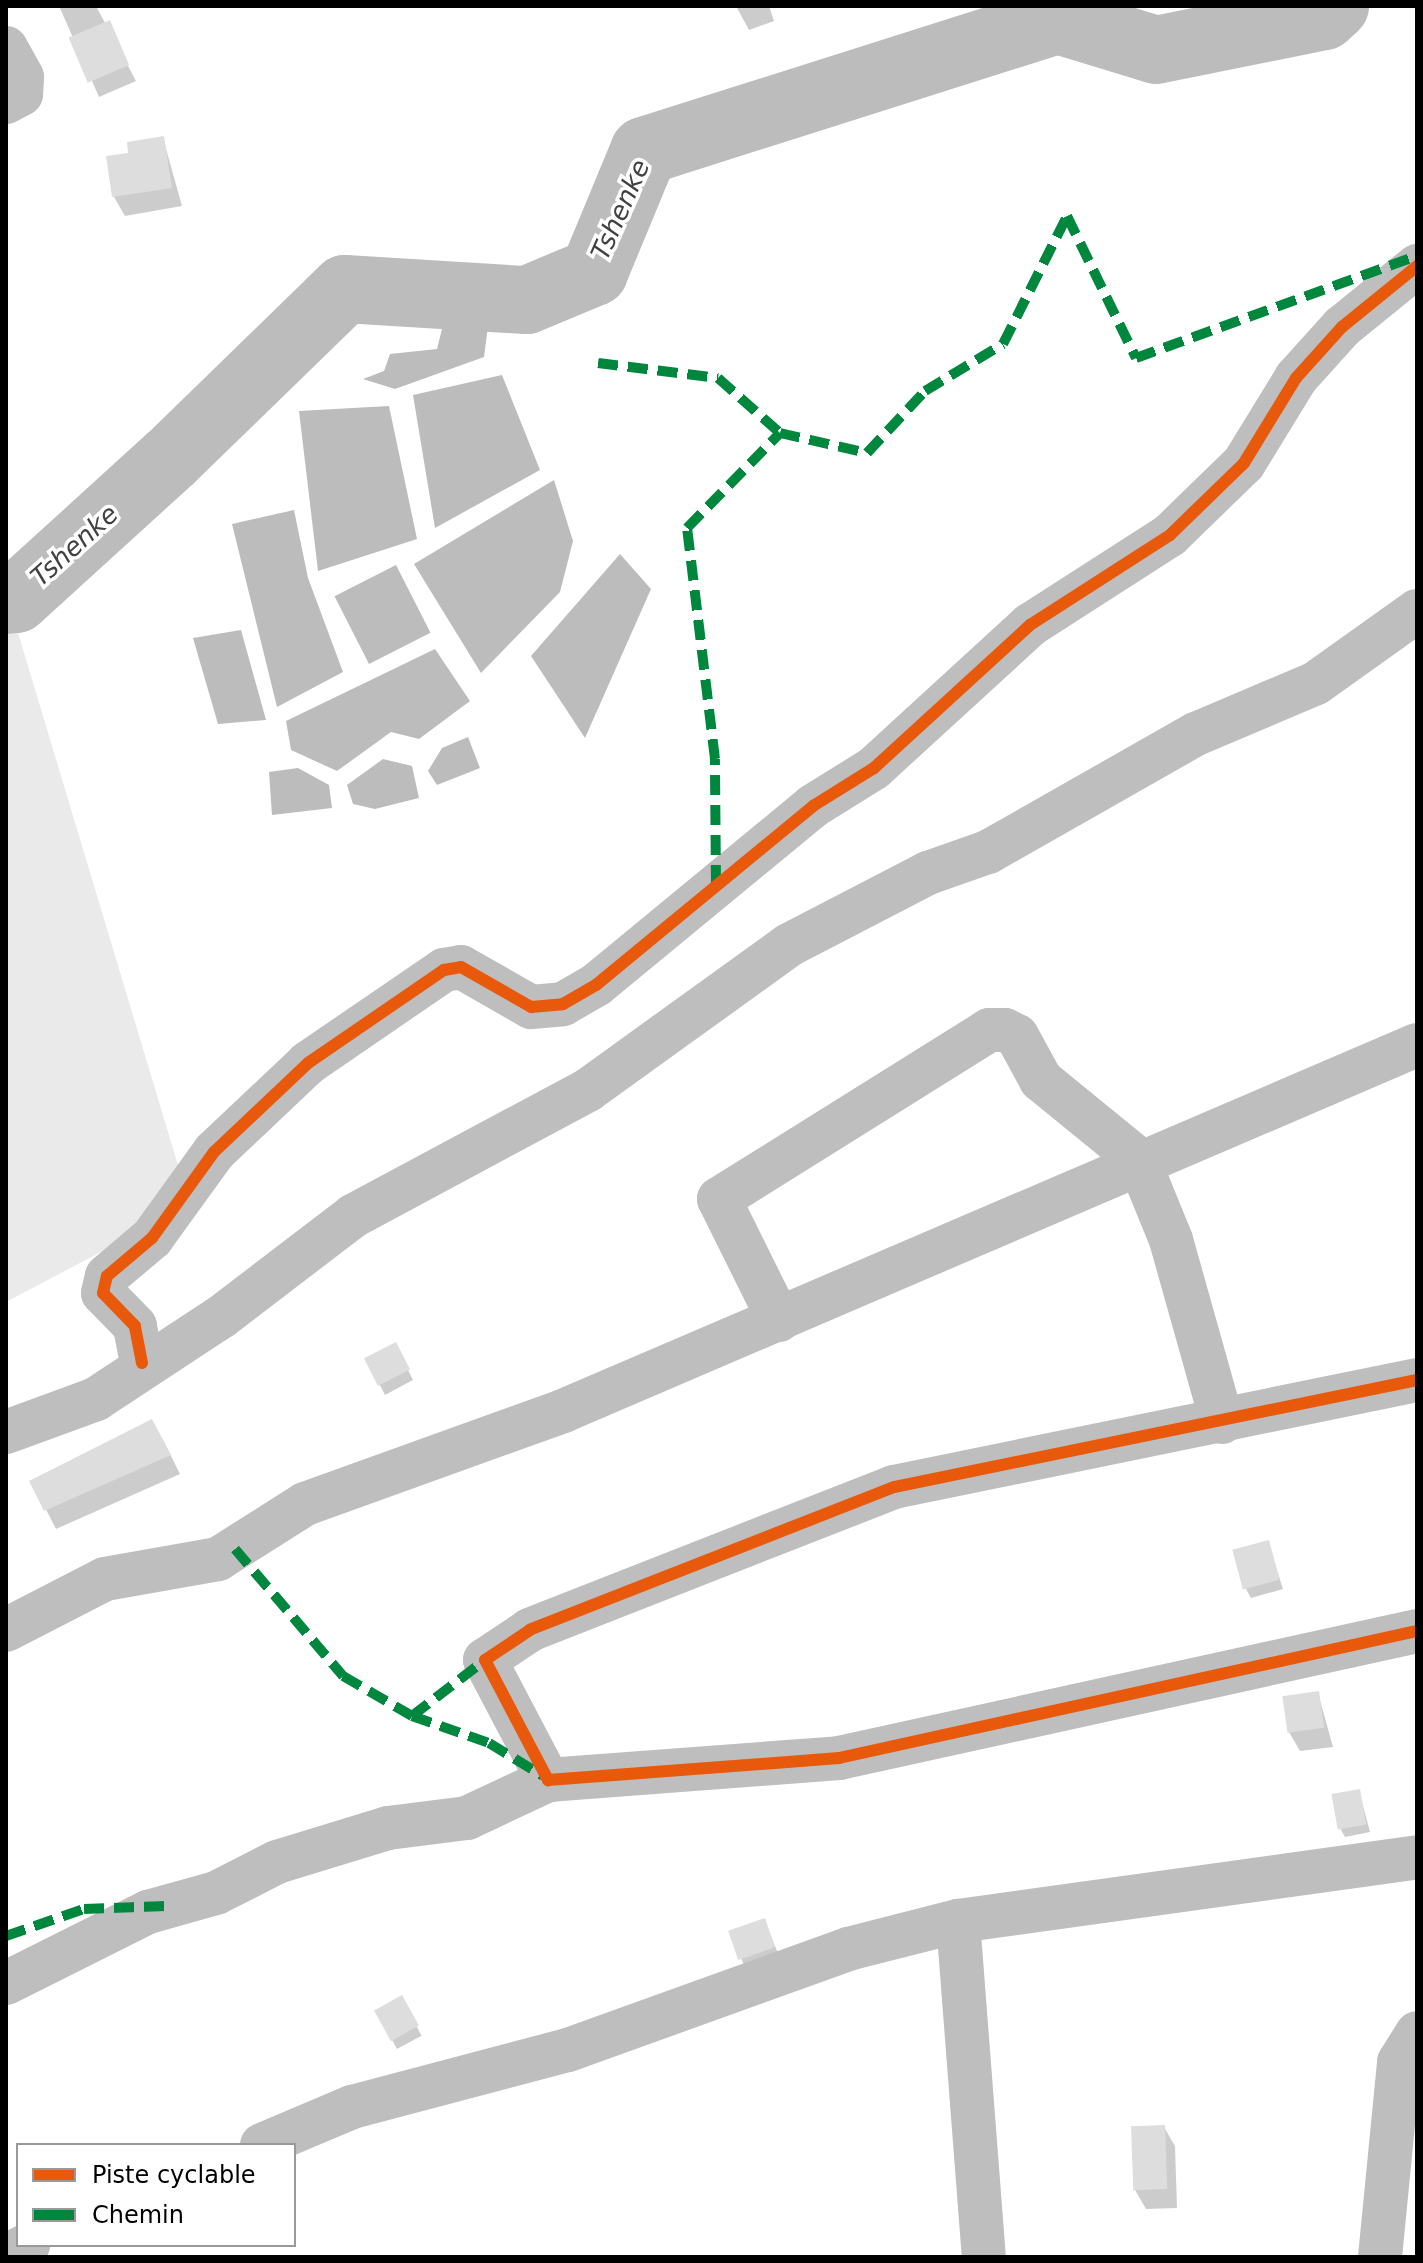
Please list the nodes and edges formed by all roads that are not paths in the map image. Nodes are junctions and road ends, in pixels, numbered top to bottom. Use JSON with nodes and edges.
{"nodes":[{"id":1,"x":6,"y":48,"type":"edge"},
{"id":2,"x":6,"y":102,"type":"edge"},
{"id":3,"x":1417,"y":266,"type":"edge"},
{"id":4,"x":1417,"y":611,"type":"edge"},
{"id":5,"x":1417,"y":1045,"type":"edge"},
{"id":6,"x":1138,"y":1159,"type":"junction"},
{"id":7,"x":779,"y":1320,"type":"junction"},
{"id":8,"x":142,"y":1363,"type":"junction"},
{"id":9,"x":1417,"y":1380,"type":"edge"},
{"id":10,"x":1222,"y":1422,"type":"junction"},
{"id":11,"x":6,"y":1432,"type":"edge"},
{"id":12,"x":6,"y":1630,"type":"edge"},
{"id":13,"x":1417,"y":1631,"type":"edge"},
{"id":14,"x":548,"y":1780,"type":"junction"},
{"id":15,"x":1417,"y":1857,"type":"edge"},
{"id":16,"x":958,"y":1921,"type":"junction"},
{"id":17,"x":6,"y":1983,"type":"edge"},
{"id":18,"x":1417,"y":2033,"type":"edge"},
{"id":19,"x":267,"y":2143,"type":"edge"},
{"id":20,"x":24,"y":2247,"type":"edge"},
{"id":21,"x":6,"y":2256,"type":"edge"},
{"id":22,"x":984,"y":2257,"type":"edge"},
{"id":23,"x":1380,"y":2257,"type":"edge"}],
"edges":[{"from":1,"to":2,"type":"street"},
{"from":3,"to":8,"type":"street"},
{"from":4,"to":8,"type":"street"},
{"from":5,"to":6,"type":"street"},
{"from":6,"to":7,"type":"street"},
{"from":6,"to":7,"type":"street"},
{"from":6,"to":10,"type":"street"},
{"from":7,"to":12,"type":"street"},
{"from":8,"to":11,"type":"street"},
{"from":9,"to":10,"type":"street"},
{"from":10,"to":14,"type":"street"},
{"from":13,"to":14,"type":"street"},
{"from":14,"to":17,"type":"street"},
{"from":15,"to":16,"type":"street"},
{"from":16,"to":19,"type":"street"},
{"from":16,"to":22,"type":"street"},
{"from":18,"to":23,"type":"street"},
{"from":20,"to":21,"type":"street"}]}
